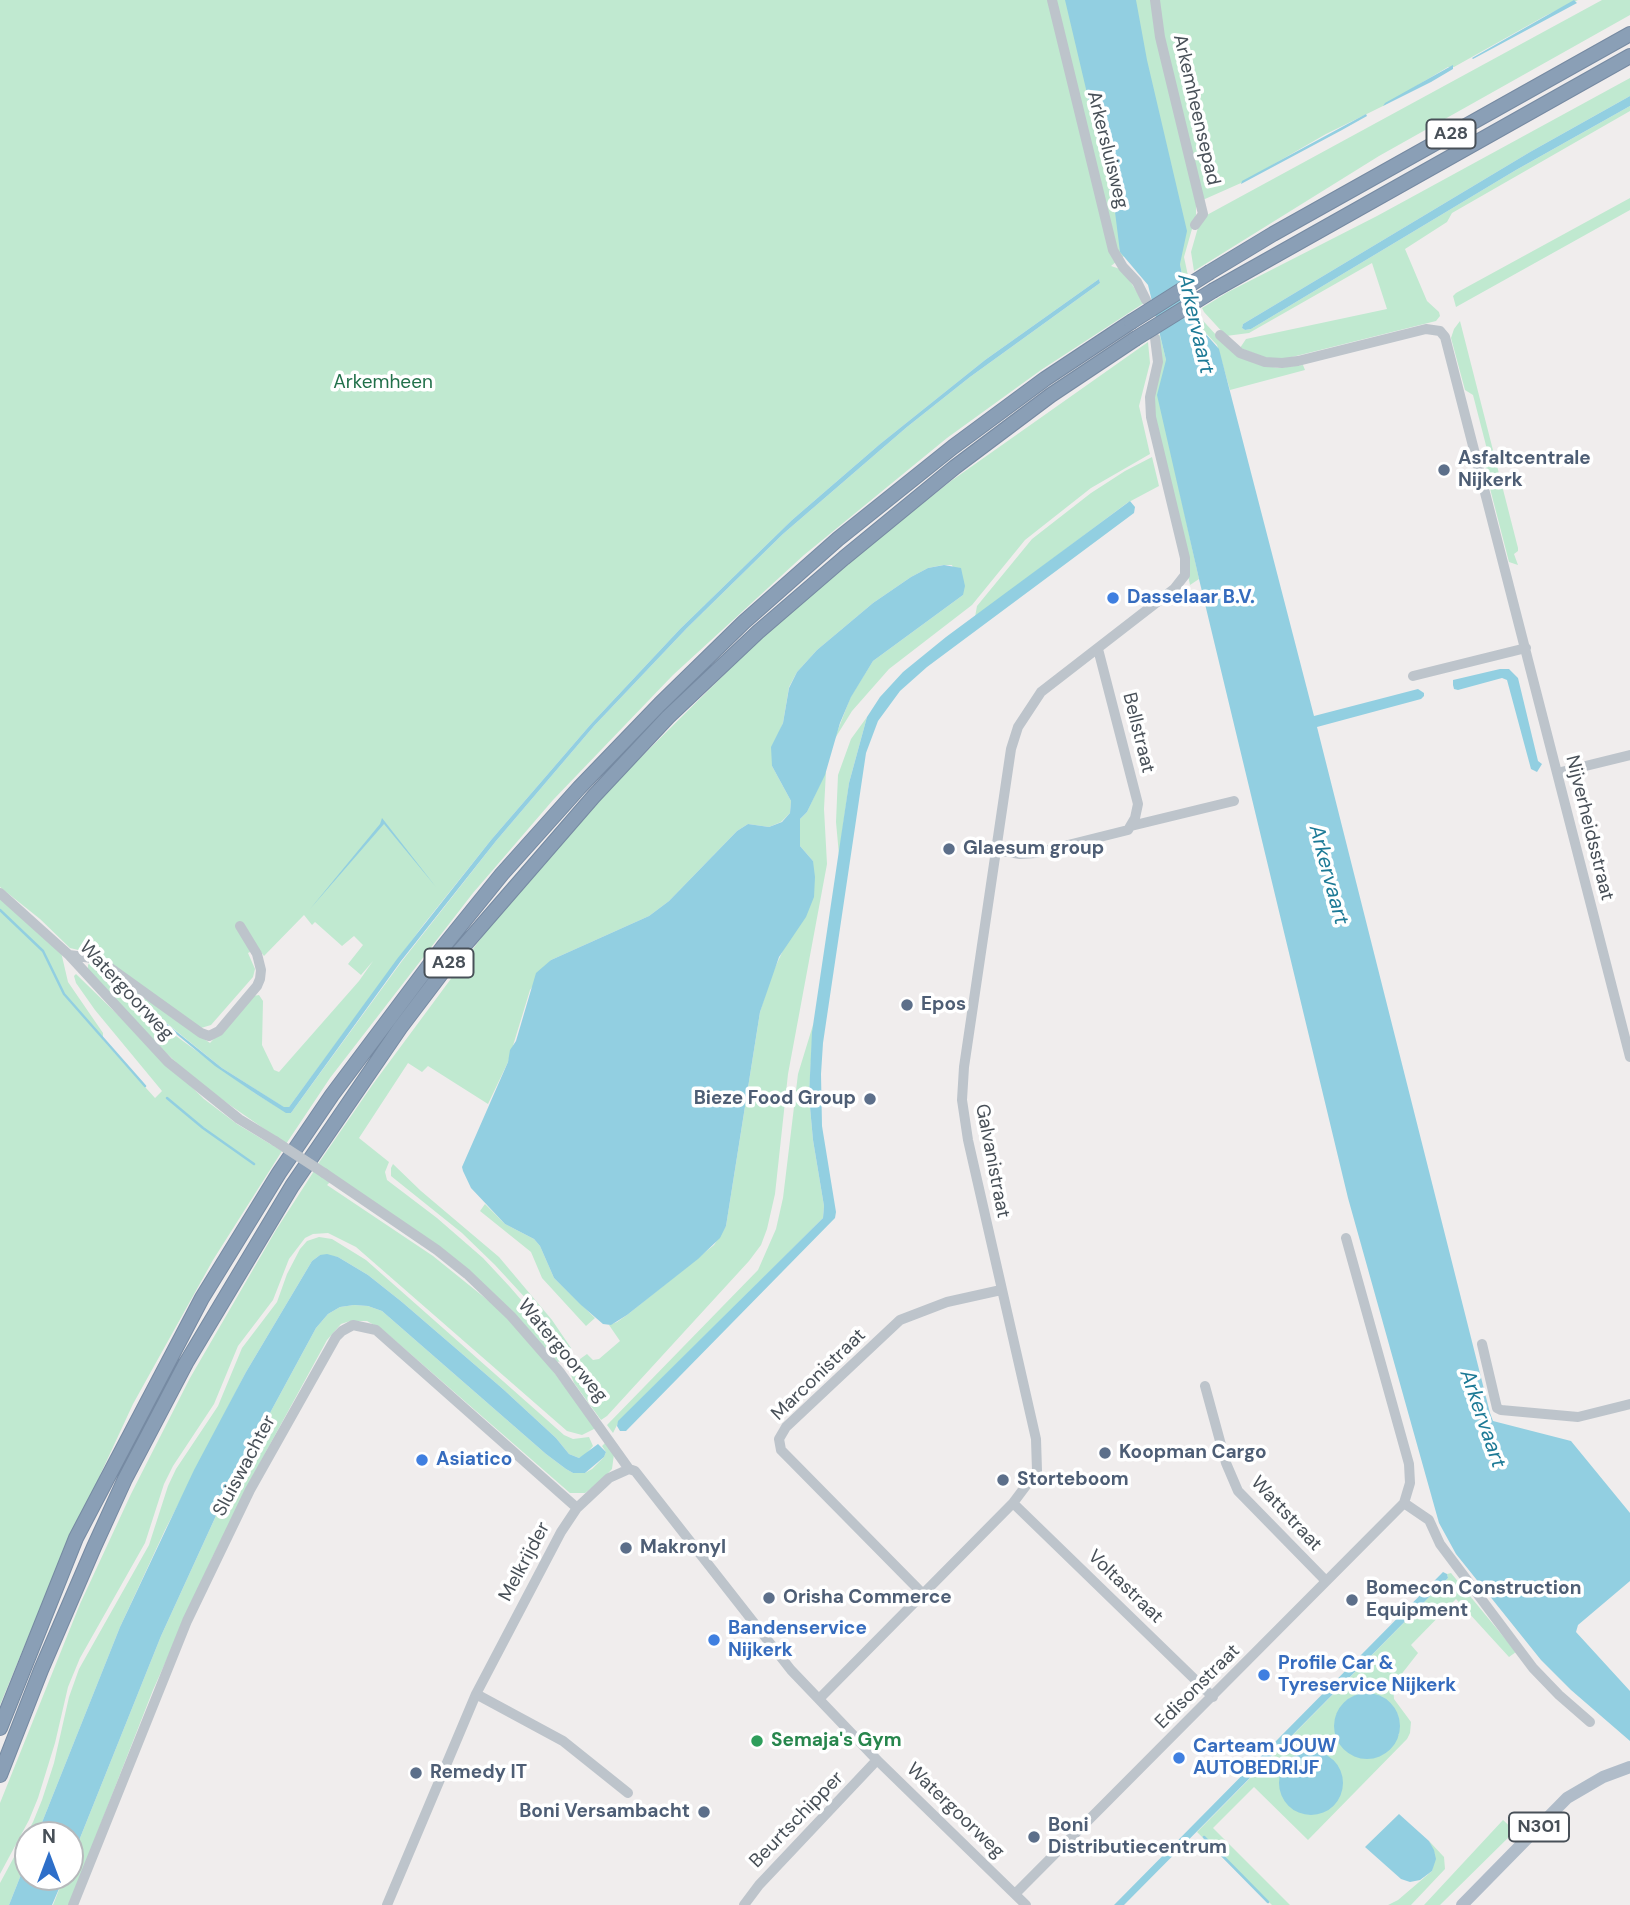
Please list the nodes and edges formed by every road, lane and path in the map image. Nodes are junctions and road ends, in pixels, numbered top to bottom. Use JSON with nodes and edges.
{"nodes":[{"id":1,"x":1052,"y":0,"type":"edge"},
{"id":2,"x":1155,"y":0,"type":"edge"},
{"id":3,"x":1630,"y":34,"type":"edge"},
{"id":4,"x":1630,"y":56,"type":"edge"},
{"id":5,"x":1630,"y":66,"type":"edge"},
{"id":6,"x":1528,"y":114,"type":"junction"},
{"id":7,"x":1195,"y":225,"type":"dead end"},
{"id":8,"x":1146,"y":300,"type":"dead end"},
{"id":9,"x":1220,"y":335,"type":"dead end"},
{"id":10,"x":1155,"y":338,"type":"dead end"},
{"id":11,"x":1526,"y":648,"type":"junction"},
{"id":12,"x":1098,"y":649,"type":"junction"},
{"id":13,"x":1413,"y":676,"type":"dead end"},
{"id":14,"x":1630,"y":755,"type":"edge"},
{"id":15,"x":1557,"y":773,"type":"junction"},
{"id":16,"x":1234,"y":801,"type":"dead end"},
{"id":17,"x":1131,"y":826,"type":"junction"},
{"id":18,"x":997,"y":850,"type":"junction"},
{"id":19,"x":0,"y":893,"type":"edge"},
{"id":20,"x":240,"y":926,"type":"dead end"},
{"id":21,"x":69,"y":955,"type":"junction"},
{"id":22,"x":1630,"y":1057,"type":"edge"},
{"id":23,"x":1346,"y":1238,"type":"dead end"},
{"id":24,"x":1001,"y":1290,"type":"junction"},
{"id":25,"x":1482,"y":1343,"type":"dead end"},
{"id":26,"x":1205,"y":1386,"type":"dead end"},
{"id":27,"x":1630,"y":1404,"type":"edge"},
{"id":28,"x":629,"y":1469,"type":"junction"},
{"id":29,"x":1013,"y":1503,"type":"junction"},
{"id":30,"x":1404,"y":1503,"type":"junction"},
{"id":31,"x":577,"y":1508,"type":"junction"},
{"id":32,"x":1326,"y":1581,"type":"junction"},
{"id":33,"x":922,"y":1593,"type":"junction"},
{"id":34,"x":476,"y":1694,"type":"junction"},
{"id":35,"x":1213,"y":1697,"type":"junction"},
{"id":36,"x":819,"y":1699,"type":"junction"},
{"id":37,"x":1590,"y":1722,"type":"dead end"},
{"id":38,"x":0,"y":1728,"type":"edge"},
{"id":39,"x":877,"y":1760,"type":"junction"},
{"id":40,"x":1630,"y":1767,"type":"edge"},
{"id":41,"x":0,"y":1775,"type":"edge"},
{"id":42,"x":628,"y":1793,"type":"dead end"},
{"id":43,"x":1015,"y":1894,"type":"junction"},
{"id":44,"x":73,"y":1905,"type":"edge"},
{"id":45,"x":387,"y":1905,"type":"edge"},
{"id":46,"x":744,"y":1905,"type":"edge"},
{"id":47,"x":1026,"y":1905,"type":"edge"},
{"id":48,"x":1462,"y":1905,"type":"edge"}],
"edges":[{"from":1,"to":8,"type":"street","name":"Arkersluisweg"},
{"from":2,"to":7,"type":"street","name":"Arkemheensepad"},
{"from":3,"to":38,"type":"highway","number":"A28","bridge":true},
{"from":4,"to":6,"type":"highway","number":"A28"},
{"from":5,"to":6,"type":"highway","number":"A28"},
{"from":6,"to":41,"type":"highway","number":"A28","bridge":true},
{"from":9,"to":11,"type":"street","name":"Nijverheidsstraat"},
{"from":10,"to":12,"type":"street","name":"Galvanistraat"},
{"from":11,"to":13,"type":"street"},
{"from":11,"to":15,"type":"street","name":"Nijverheidsstraat"},
{"from":12,"to":17,"type":"street","name":"Bellstraat"},
{"from":12,"to":18,"type":"street","name":"Galvanistraat"},
{"from":14,"to":15,"type":"street"},
{"from":15,"to":22,"type":"street","name":"Nijverheidsstraat"},
{"from":16,"to":17,"type":"street"},
{"from":17,"to":18,"type":"street"},
{"from":18,"to":24,"type":"street","name":"Galvanistraat"},
{"from":19,"to":21,"type":"street","name":"Watergoorweg"},
{"from":20,"to":21,"type":"street"},
{"from":21,"to":28,"type":"street","name":"Watergoorweg","bridge":true},
{"from":23,"to":30,"type":"street"},
{"from":24,"to":29,"type":"street","name":"Galvanistraat"},
{"from":24,"to":33,"type":"street","name":"Marconistraat"},
{"from":25,"to":27,"type":"street"},
{"from":26,"to":32,"type":"street","name":"Wattstraat"},
{"from":28,"to":31,"type":"street","name":"Melkrijder"},
{"from":28,"to":36,"type":"street","name":"Watergoorweg"},
{"from":29,"to":33,"type":"street","name":"Galvanistraat"},
{"from":29,"to":35,"type":"street","name":"Voltastraat"},
{"from":30,"to":32,"type":"street","name":"Edisonstraat"},
{"from":30,"to":37,"type":"street"},
{"from":31,"to":34,"type":"street","name":"Melkrijder"},
{"from":31,"to":44,"type":"street","name":"Sluiswachter"},
{"from":32,"to":35,"type":"street","name":"Edisonstraat"},
{"from":33,"to":36,"type":"street","name":"Galvanistraat"},
{"from":34,"to":42,"type":"street"},
{"from":34,"to":45,"type":"street","name":"Melkrijder"},
{"from":35,"to":43,"type":"street","name":"Edisonstraat"},
{"from":36,"to":39,"type":"street","name":"Watergoorweg"},
{"from":39,"to":43,"type":"street","name":"Watergoorweg"},
{"from":39,"to":46,"type":"street","name":"Beurtschipper"},
{"from":40,"to":48,"type":"main road","number":"N301"},
{"from":43,"to":47,"type":"street","name":"Watergoorweg"}]}
